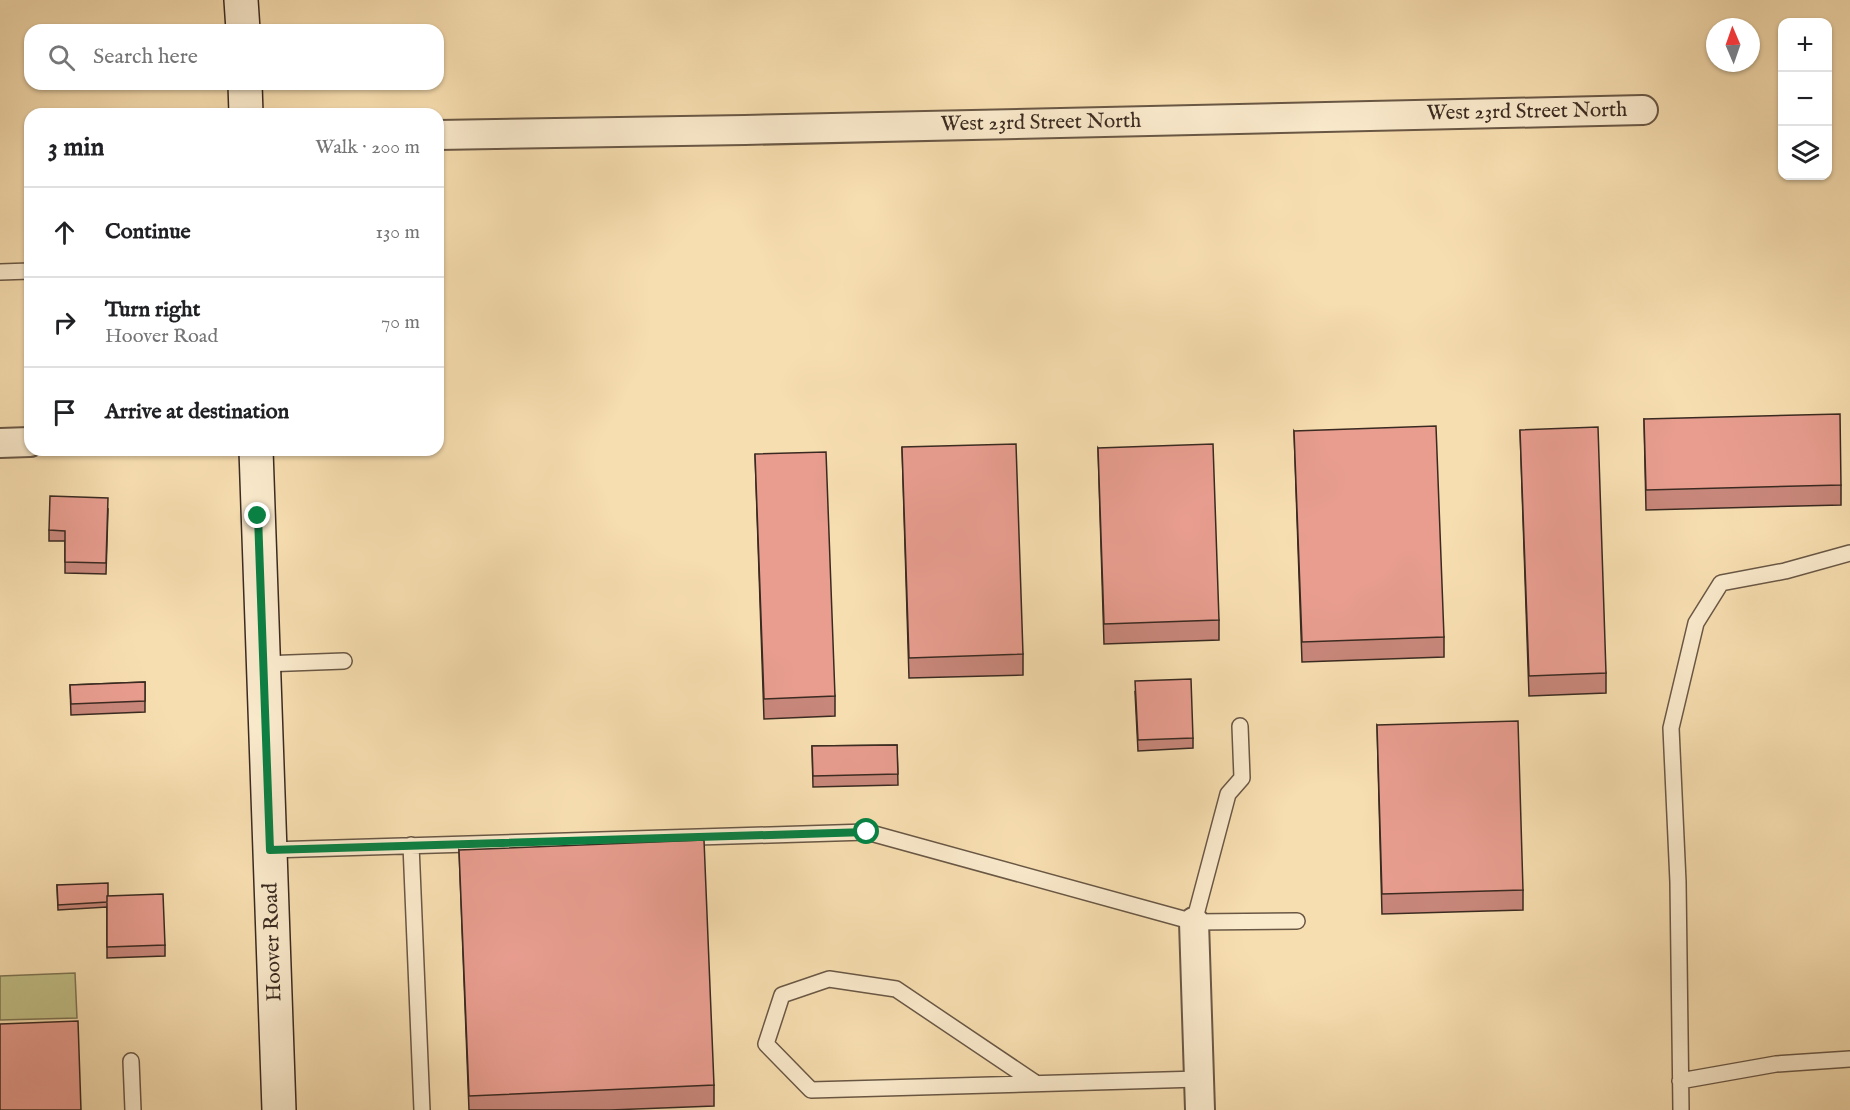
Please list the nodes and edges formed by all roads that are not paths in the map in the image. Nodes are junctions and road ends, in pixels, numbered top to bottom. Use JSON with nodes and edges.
{"nodes":[{"id":1,"x":242,"y":0,"type":"edge"},
{"id":2,"x":243,"y":24,"type":"edge"},
{"id":3,"x":245,"y":90,"type":"edge"},
{"id":4,"x":246,"y":108,"type":"edge"},
{"id":5,"x":1643,"y":110,"type":"dead end"},
{"id":6,"x":444,"y":135,"type":"edge"},
{"id":7,"x":24,"y":271,"type":"edge"},
{"id":8,"x":0,"y":272,"type":"edge"},
{"id":9,"x":24,"y":442,"type":"edge"},
{"id":10,"x":0,"y":444,"type":"edge"},
{"id":11,"x":256,"y":456,"type":"edge"},
{"id":12,"x":1850,"y":553,"type":"edge"},
{"id":13,"x":344,"y":661,"type":"dead end"},
{"id":14,"x":263,"y":664,"type":"junction"},
{"id":15,"x":1240,"y":726,"type":"dead end"},
{"id":16,"x":411,"y":845,"type":"junction"},
{"id":17,"x":270,"y":850,"type":"junction"},
{"id":18,"x":1297,"y":921,"type":"dead end"},
{"id":19,"x":1194,"y":922,"type":"junction"},
{"id":20,"x":1850,"y":1059,"type":"edge"},
{"id":21,"x":131,"y":1061,"type":"dead end"},
{"id":22,"x":1199,"y":1078,"type":"junction"},
{"id":23,"x":1680,"y":1081,"type":"junction"},
{"id":24,"x":1034,"y":1082,"type":"junction"},
{"id":25,"x":133,"y":1110,"type":"edge"},
{"id":26,"x":279,"y":1110,"type":"edge"},
{"id":27,"x":422,"y":1110,"type":"edge"},
{"id":28,"x":1200,"y":1110,"type":"edge"},
{"id":29,"x":1681,"y":1110,"type":"edge"}],
"edges":[{"from":1,"to":2,"type":"street"},
{"from":3,"to":4,"type":"street"},
{"from":5,"to":6,"type":"street","name":"West 23rd Street North"},
{"from":7,"to":8,"type":"lane"},
{"from":9,"to":10,"type":"street"},
{"from":11,"to":14,"type":"street","name":"Hoover Road"},
{"from":12,"to":23,"type":"lane"},
{"from":13,"to":14,"type":"lane"},
{"from":14,"to":17,"type":"street","name":"Hoover Road"},
{"from":15,"to":19,"type":"lane"},
{"from":16,"to":17,"type":"lane"},
{"from":16,"to":19,"type":"lane"},
{"from":16,"to":27,"type":"lane"},
{"from":17,"to":26,"type":"street","name":"Hoover Road"},
{"from":18,"to":19,"type":"lane"},
{"from":19,"to":22,"type":"street"},
{"from":20,"to":23,"type":"lane"},
{"from":21,"to":25,"type":"lane"},
{"from":22,"to":24,"type":"lane"},
{"from":22,"to":28,"type":"street"},
{"from":23,"to":29,"type":"lane"},
{"from":24,"to":24,"type":"lane"}]}
